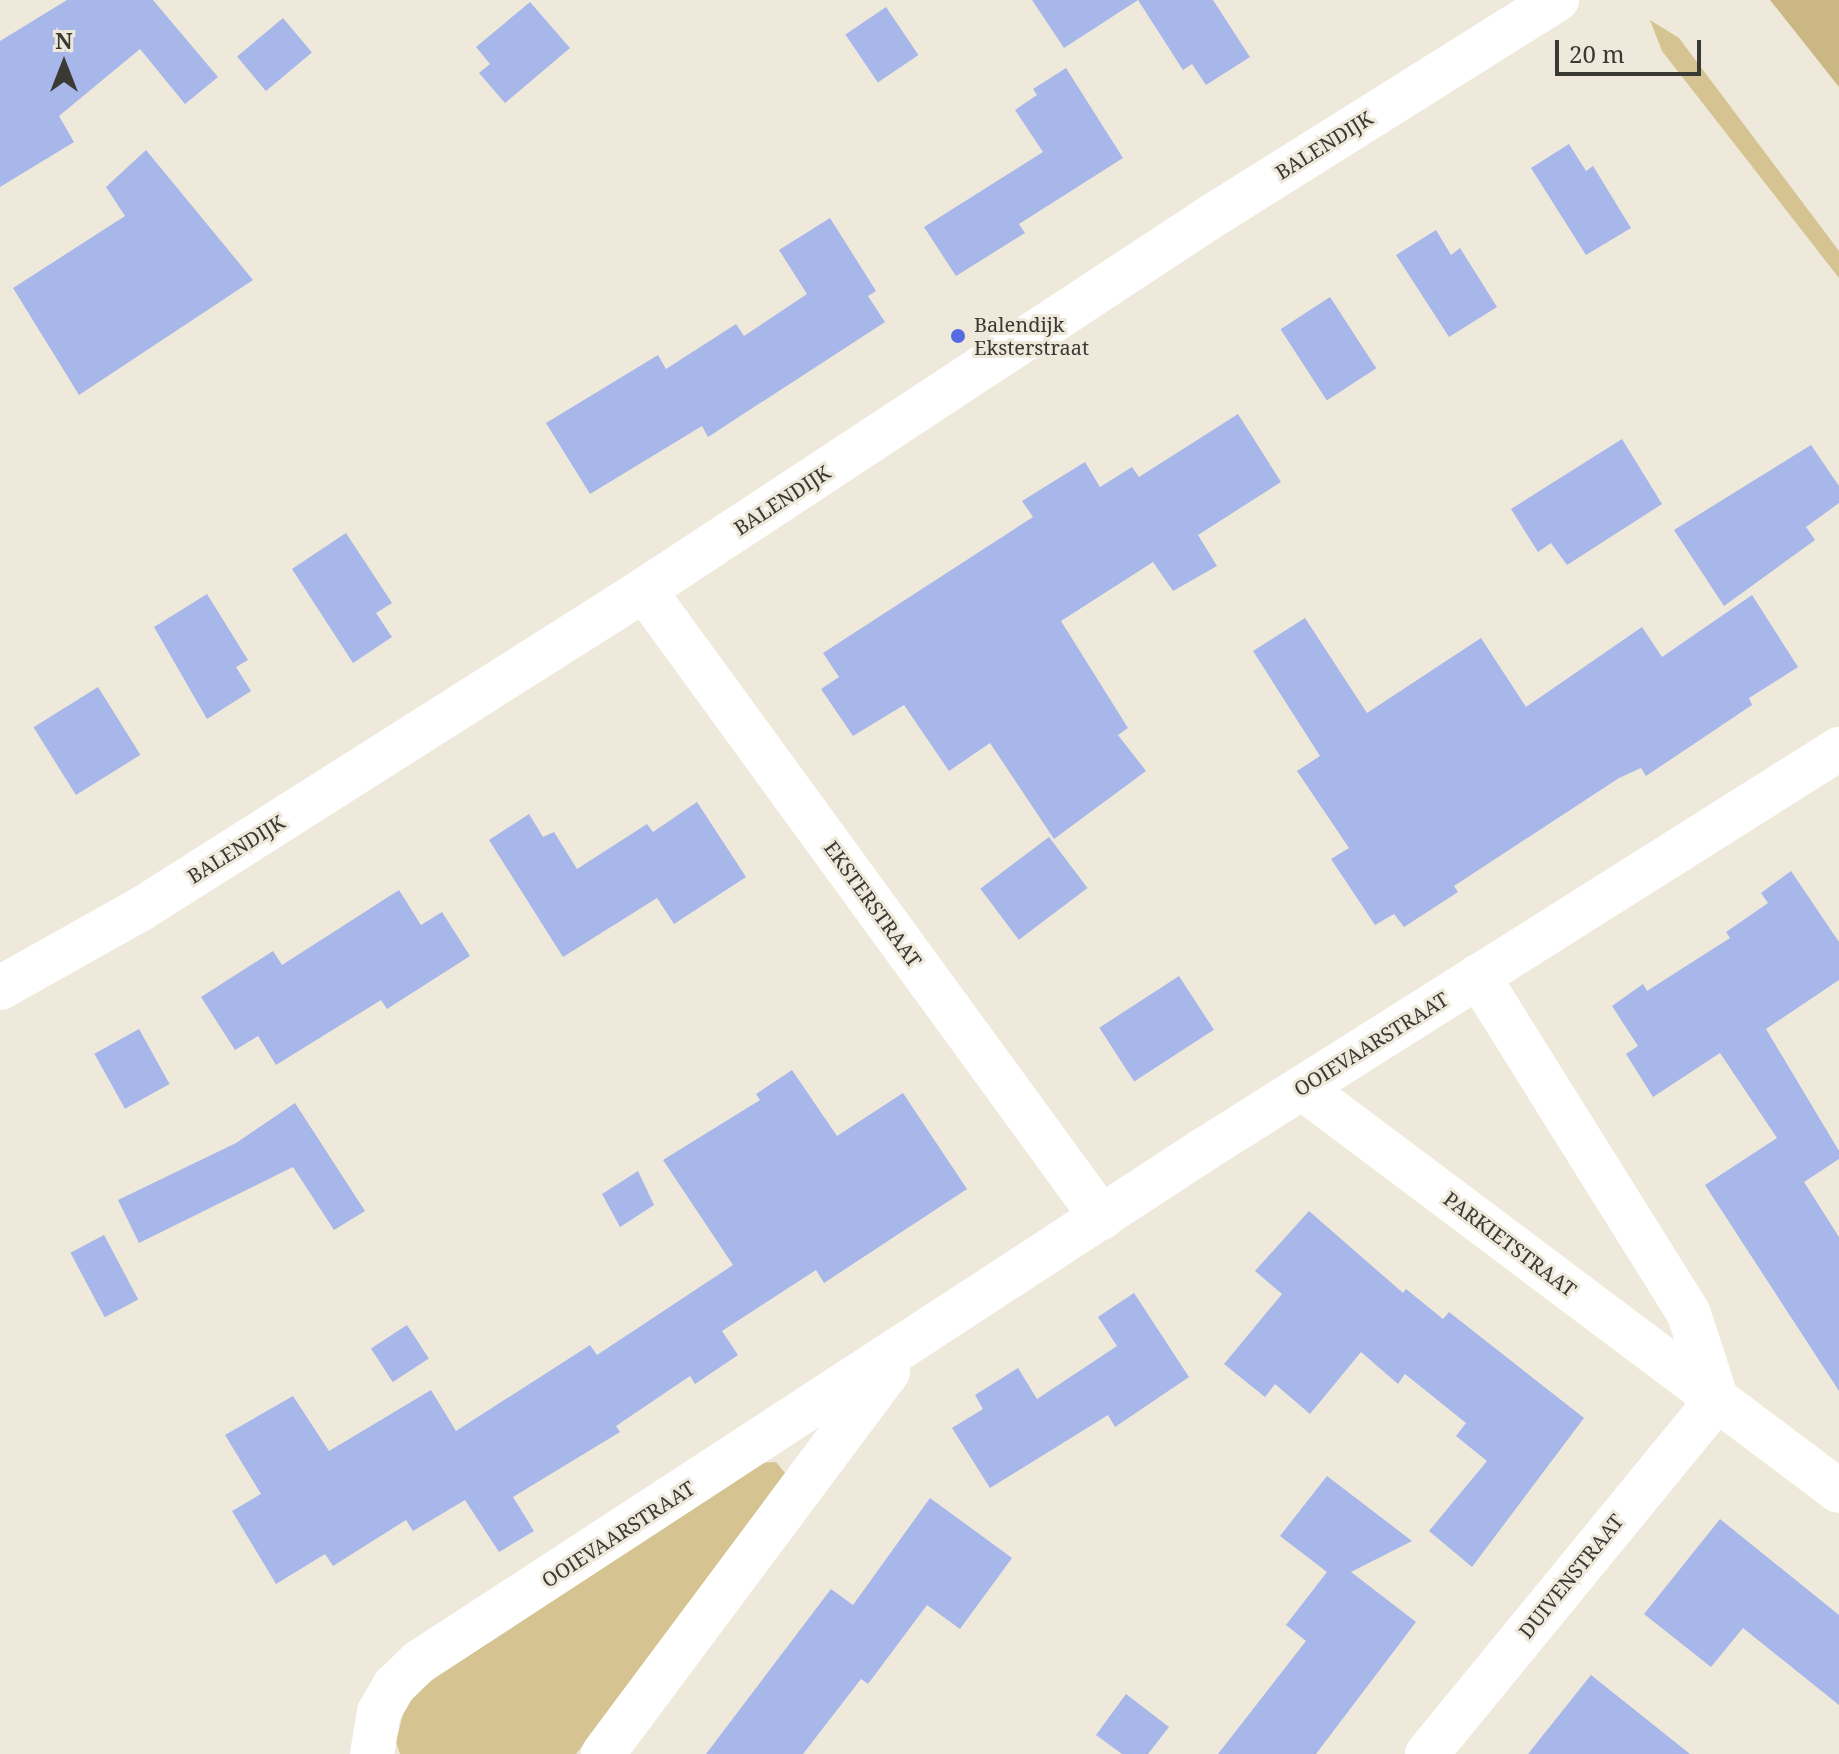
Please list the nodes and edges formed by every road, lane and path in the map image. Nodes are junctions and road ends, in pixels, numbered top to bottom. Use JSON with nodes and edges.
{"nodes":[{"id":1,"x":1557,"y":0,"type":"edge"},
{"id":2,"x":644,"y":590,"type":"junction"},
{"id":3,"x":1839,"y":749,"type":"edge"},
{"id":4,"x":1478,"y":976,"type":"junction"},
{"id":5,"x":0,"y":988,"type":"edge"},
{"id":6,"x":1302,"y":1088,"type":"junction"},
{"id":7,"x":1102,"y":1218,"type":"junction"},
{"id":8,"x":907,"y":1346,"type":"junction"},
{"id":9,"x":1717,"y":1400,"type":"junction"},
{"id":10,"x":1839,"y":1491,"type":"edge"},
{"id":11,"x":372,"y":1754,"type":"edge"},
{"id":12,"x":603,"y":1754,"type":"edge"},
{"id":13,"x":1427,"y":1754,"type":"edge"}],
"edges":[{"from":1,"to":2,"type":"street","name":"BALENDIJK"},
{"from":2,"to":5,"type":"street","name":"BALENDIJK"},
{"from":2,"to":7,"type":"street","name":"EKSTERSTRAAT"},
{"from":3,"to":4,"type":"street","name":"OOIEVAARSTRAAT"},
{"from":4,"to":6,"type":"street","name":"OOIEVAARSTRAAT"},
{"from":4,"to":9,"type":"street"},
{"from":6,"to":7,"type":"street","name":"OOIEVAARSTRAAT"},
{"from":6,"to":9,"type":"street","name":"PARKIETSTRAAT"},
{"from":7,"to":8,"type":"street","name":"OOIEVAARSTRAAT"},
{"from":8,"to":11,"type":"street","name":"OOIEVAARSTRAAT"},
{"from":8,"to":12,"type":"street","name":"OOIEVAARSTRAAT"},
{"from":9,"to":10,"type":"street","name":"PARKIETSTRAAT"},
{"from":9,"to":13,"type":"street","name":"DUIVENSTRAAT"}]}
